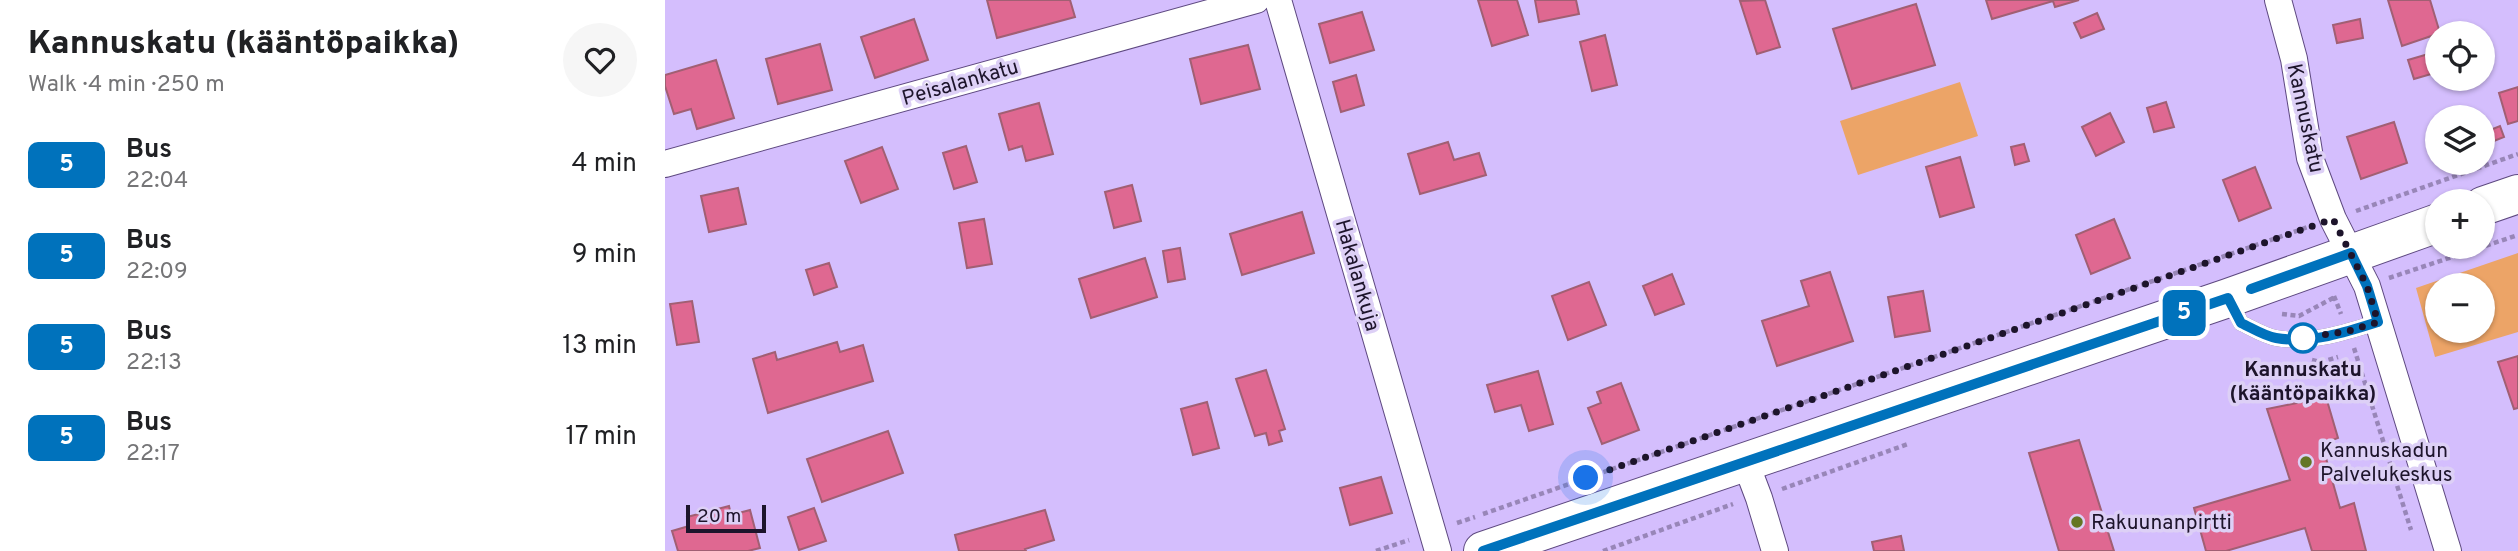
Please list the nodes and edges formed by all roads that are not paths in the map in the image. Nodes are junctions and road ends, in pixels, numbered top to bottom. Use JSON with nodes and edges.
{"nodes":[{"id":1,"x":1256,"y":0,"type":"edge"},
{"id":2,"x":1278,"y":0,"type":"edge"},
{"id":3,"x":2278,"y":0,"type":"edge"},
{"id":4,"x":665,"y":164,"type":"edge"},
{"id":5,"x":2518,"y":194,"type":"edge"},
{"id":6,"x":2495,"y":202,"type":"edge"},
{"id":7,"x":2425,"y":227,"type":"edge"},
{"id":8,"x":2351,"y":253,"type":"junction"},
{"id":9,"x":2228,"y":298,"type":"junction"},
{"id":10,"x":2378,"y":322,"type":"junction"},
{"id":11,"x":1745,"y":461,"type":"junction"},
{"id":12,"x":1435,"y":542,"type":"edge"},
{"id":13,"x":1483,"y":551,"type":"edge"},
{"id":14,"x":1775,"y":551,"type":"edge"},
{"id":15,"x":2448,"y":551,"type":"edge"}],
"edges":[{"from":1,"to":4,"type":"street","name":"Peisalankatu"},
{"from":2,"to":12,"type":"street","name":"Hakalankuja"},
{"from":3,"to":8,"type":"street","name":"Kannuskatu"},
{"from":5,"to":6,"type":"street"},
{"from":7,"to":8,"type":"street"},
{"from":8,"to":9,"type":"street"},
{"from":8,"to":10,"type":"street","name":"Kannuskatu"},
{"from":9,"to":10,"type":"lane"},
{"from":9,"to":11,"type":"street"},
{"from":10,"to":15,"type":"street","name":"Kannuskatu"},
{"from":11,"to":13,"type":"street"},
{"from":11,"to":14,"type":"street"}]}
